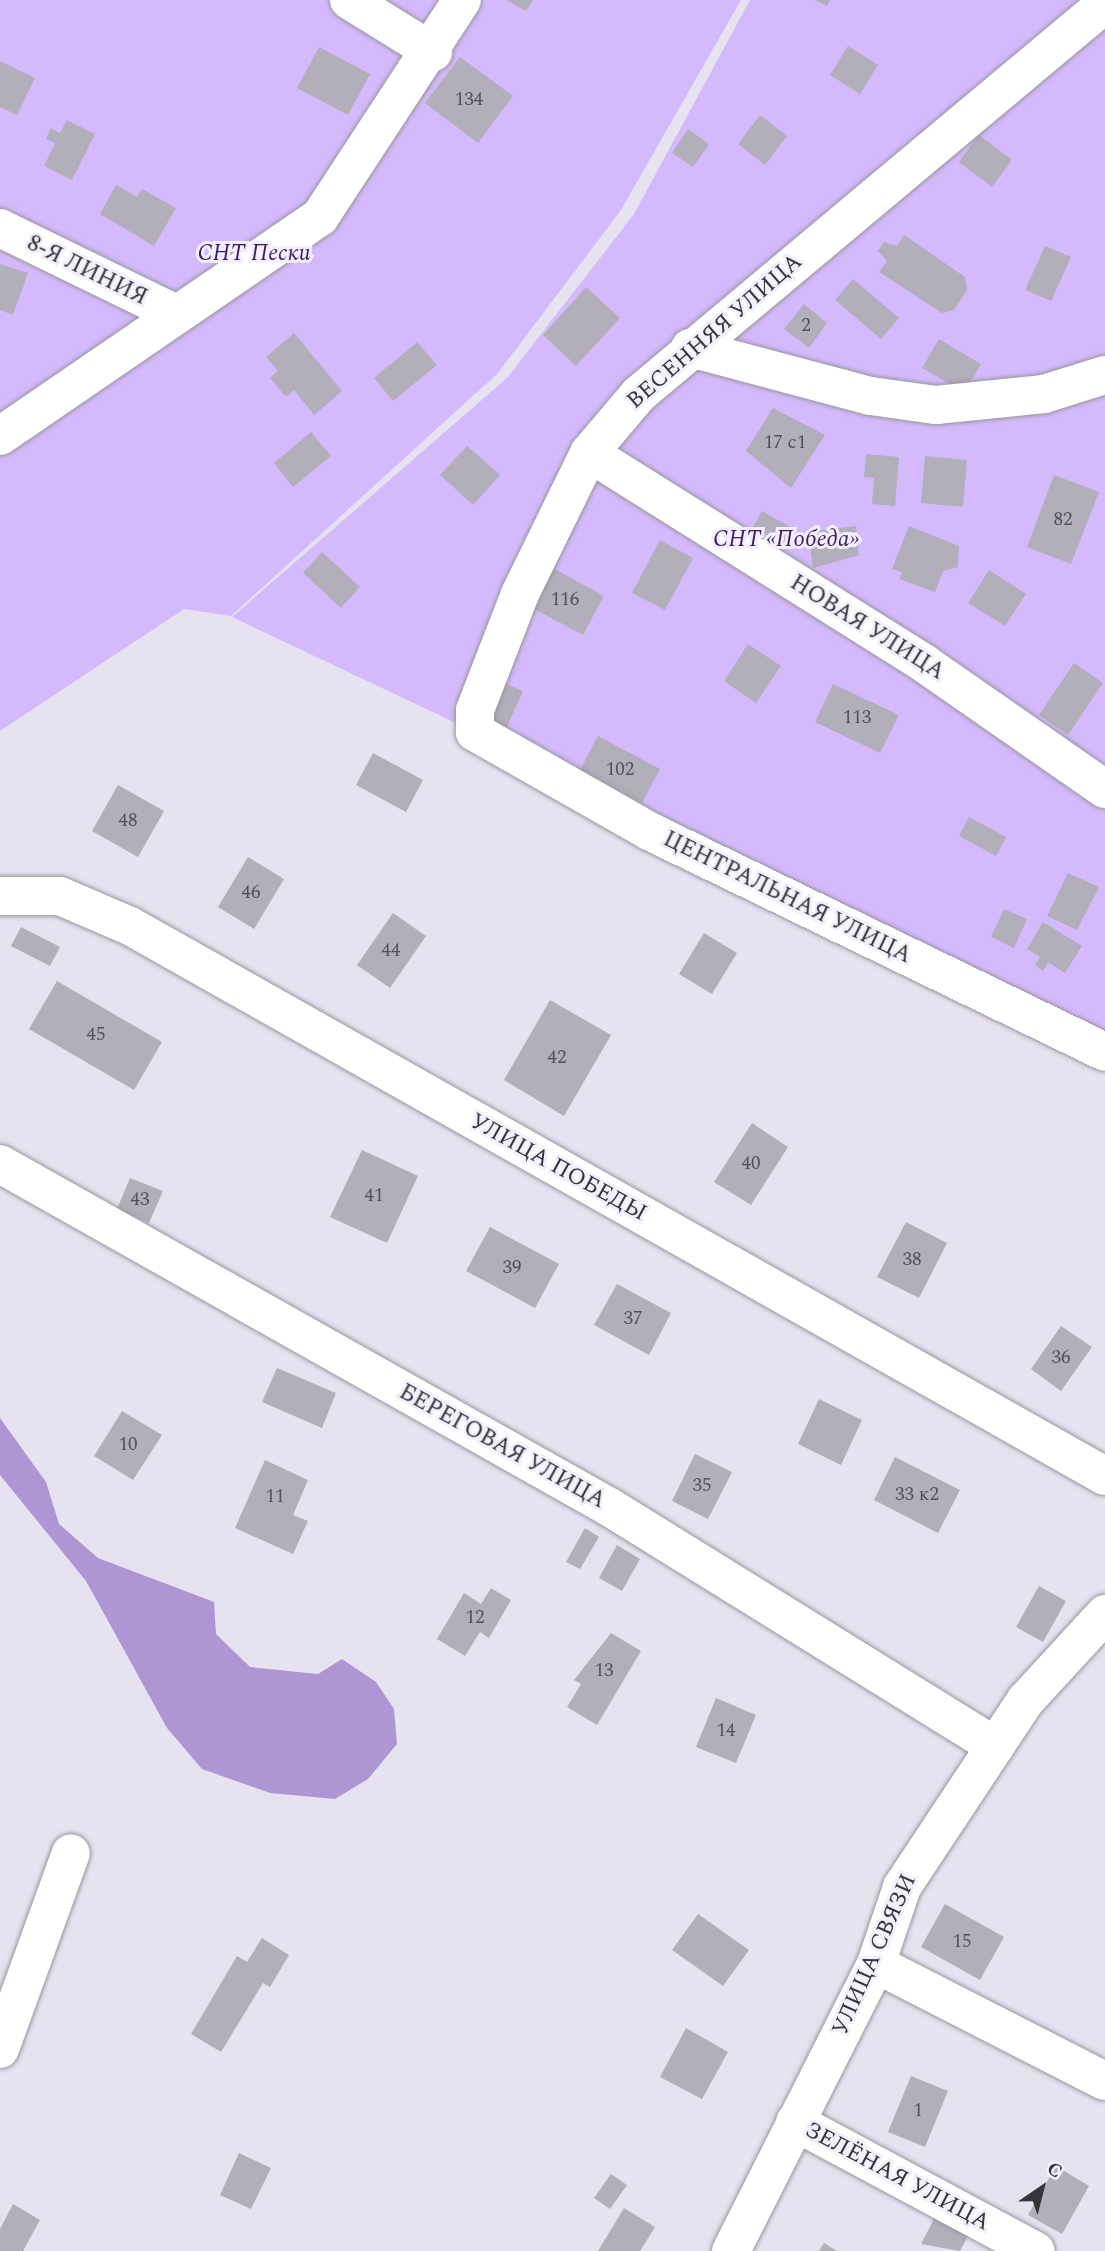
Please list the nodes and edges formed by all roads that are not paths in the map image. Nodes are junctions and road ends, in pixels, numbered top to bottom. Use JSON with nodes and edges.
{"nodes":[{"id":1,"x":349,"y":0,"type":"edge"},
{"id":2,"x":462,"y":0,"type":"edge"},
{"id":3,"x":1105,"y":4,"type":"edge"},
{"id":4,"x":433,"y":52,"type":"junction"},
{"id":5,"x":0,"y":228,"type":"edge"},
{"id":6,"x":174,"y":313,"type":"junction"},
{"id":7,"x":690,"y":348,"type":"junction"},
{"id":8,"x":1105,"y":375,"type":"edge"},
{"id":9,"x":0,"y":436,"type":"edge"},
{"id":10,"x":589,"y":453,"type":"junction"},
{"id":11,"x":475,"y":732,"type":"joint"},
{"id":12,"x":1105,"y":789,"type":"edge"},
{"id":13,"x":0,"y":896,"type":"edge"},
{"id":14,"x":1105,"y":1052,"type":"edge"},
{"id":15,"x":0,"y":1164,"type":"edge"},
{"id":16,"x":1105,"y":1476,"type":"edge"},
{"id":17,"x":1105,"y":1614,"type":"edge"},
{"id":18,"x":995,"y":1746,"type":"junction"},
{"id":19,"x":71,"y":1853,"type":"dead end"},
{"id":20,"x":876,"y":1964,"type":"junction"},
{"id":21,"x":0,"y":2049,"type":"edge"},
{"id":22,"x":1105,"y":2081,"type":"edge"},
{"id":23,"x":795,"y":2122,"type":"junction"},
{"id":24,"x":731,"y":2251,"type":"edge"},
{"id":25,"x":1036,"y":2251,"type":"edge"}],
"edges":[{"from":1,"to":4,"type":"street"},
{"from":2,"to":4,"type":"street"},
{"from":3,"to":7,"type":"street","name":"ВЕСЕННЯЯ УЛИЦА"},
{"from":4,"to":6,"type":"street"},
{"from":5,"to":6,"type":"street","name":"8-Я ЛИНИЯ"},
{"from":6,"to":9,"type":"street"},
{"from":7,"to":8,"type":"street"},
{"from":7,"to":10,"type":"street","name":"ВЕСЕННЯЯ УЛИЦА"},
{"from":10,"to":11,"type":"street","name":"ВЕСЕННЯЯ УЛИЦА"},
{"from":10,"to":12,"type":"street","name":"НОВАЯ УЛИЦА"},
{"from":11,"to":14,"type":"street","name":"ЦЕНТРАЛЬНАЯ УЛИЦА"},
{"from":13,"to":16,"type":"street","name":"УЛИЦА ПОБЕДЫ"},
{"from":15,"to":18,"type":"street","name":"БЕРЕГОВАЯ УЛИЦА"},
{"from":17,"to":18,"type":"street","name":"УЛИЦА СВЯЗИ"},
{"from":18,"to":20,"type":"street","name":"УЛИЦА СВЯЗИ"},
{"from":19,"to":21,"type":"street"},
{"from":20,"to":22,"type":"street"},
{"from":20,"to":23,"type":"street","name":"УЛИЦА СВЯЗИ"},
{"from":23,"to":24,"type":"street","name":"УЛИЦА СВЯЗИ"},
{"from":23,"to":25,"type":"street","name":"ЗЕЛЁНАЯ УЛИЦА"}]}
